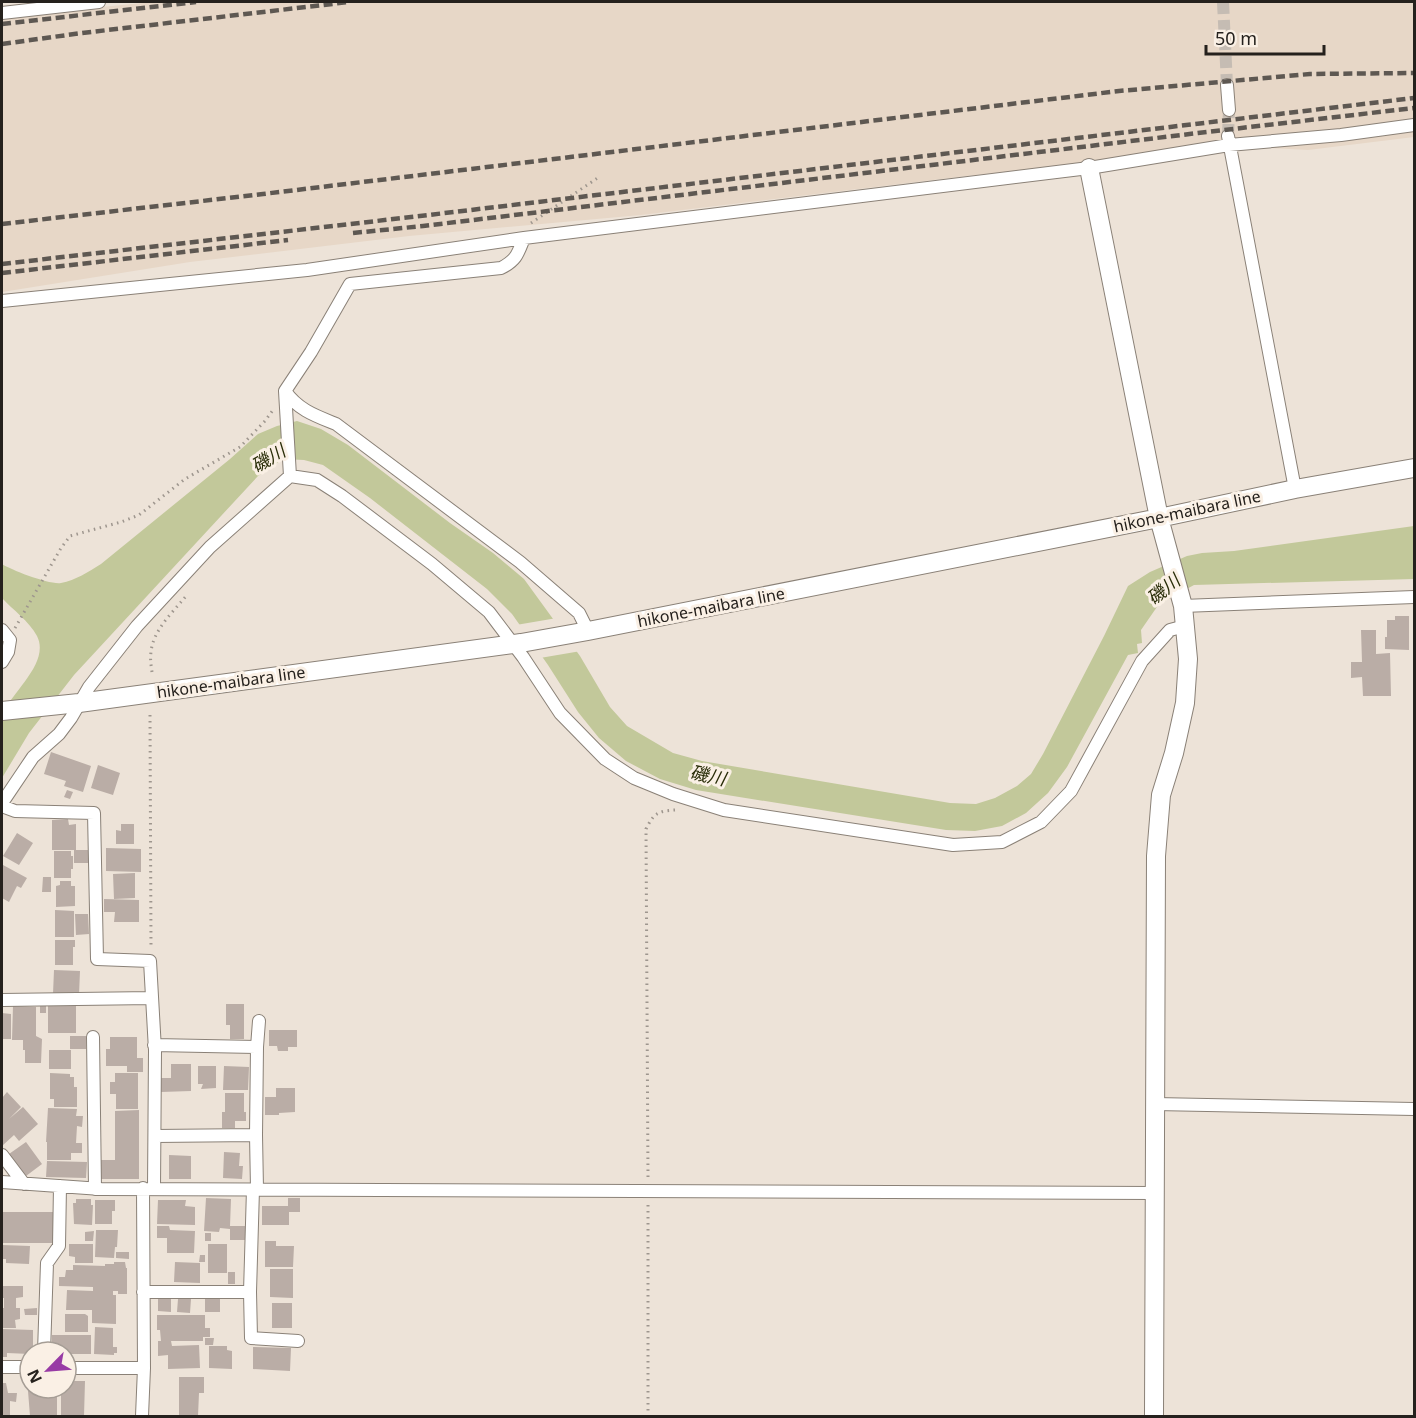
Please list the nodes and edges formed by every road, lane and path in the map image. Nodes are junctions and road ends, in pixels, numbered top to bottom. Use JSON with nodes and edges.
{"nodes":[{"id":1,"x":99,"y":2,"type":"edge"},
{"id":2,"x":2,"y":13,"type":"edge"},
{"id":3,"x":1227,"y":85,"type":"tunnel mouth"},
{"id":4,"x":1229,"y":110,"type":"tunnel mouth"},
{"id":5,"x":1414,"y":125,"type":"edge"},
{"id":6,"x":1228,"y":140,"type":"junction"},
{"id":7,"x":1089,"y":168,"type":"junction"},
{"id":8,"x":600,"y":177,"type":"dead end"},
{"id":9,"x":524,"y":238,"type":"junction"},
{"id":10,"x":506,"y":240,"type":"junction"},
{"id":11,"x":2,"y":301,"type":"edge"},
{"id":12,"x":285,"y":398,"type":"junction"},
{"id":13,"x":1414,"y":468,"type":"edge"},
{"id":14,"x":290,"y":472,"type":"junction"},
{"id":15,"x":1295,"y":489,"type":"junction"},
{"id":16,"x":1159,"y":518,"type":"junction"},
{"id":17,"x":191,"y":589,"type":"dead end"},
{"id":18,"x":1414,"y":597,"type":"edge"},
{"id":19,"x":1183,"y":604,"type":"junction"},
{"id":20,"x":17,"y":623,"type":"dead end"},
{"id":21,"x":1185,"y":626,"type":"junction"},
{"id":22,"x":2,"y":630,"type":"edge"},
{"id":23,"x":584,"y":632,"type":"junction"},
{"id":24,"x":517,"y":643,"type":"junction"},
{"id":25,"x":2,"y":662,"type":"edge"},
{"id":26,"x":152,"y":672,"type":"dead end"},
{"id":27,"x":74,"y":703,"type":"junction"},
{"id":28,"x":2,"y":711,"type":"edge"},
{"id":29,"x":150,"y":715,"type":"dead end"},
{"id":30,"x":703,"y":803,"type":"junction"},
{"id":31,"x":2,"y":804,"type":"edge"},
{"id":32,"x":150,"y":961,"type":"junction"},
{"id":33,"x":152,"y":998,"type":"junction"},
{"id":34,"x":2,"y":1000,"type":"edge"},
{"id":35,"x":259,"y":1021,"type":"dead end"},
{"id":36,"x":93,"y":1037,"type":"dead end"},
{"id":37,"x":154,"y":1045,"type":"junction"},
{"id":38,"x":257,"y":1047,"type":"junction"},
{"id":39,"x":1155,"y":1104,"type":"junction"},
{"id":40,"x":1414,"y":1109,"type":"edge"},
{"id":41,"x":256,"y":1135,"type":"junction"},
{"id":42,"x":155,"y":1136,"type":"junction"},
{"id":43,"x":2,"y":1155,"type":"edge"},
{"id":44,"x":2,"y":1182,"type":"edge"},
{"id":45,"x":24,"y":1184,"type":"junction"},
{"id":46,"x":60,"y":1186,"type":"junction"},
{"id":47,"x":149,"y":1188,"type":"junction"},
{"id":48,"x":95,"y":1189,"type":"junction"},
{"id":49,"x":255,"y":1189,"type":"junction"},
{"id":50,"x":648,"y":1191,"type":"junction"},
{"id":51,"x":1155,"y":1193,"type":"junction"},
{"id":52,"x":143,"y":1292,"type":"junction"},
{"id":53,"x":250,"y":1292,"type":"junction"},
{"id":54,"x":44,"y":1340,"type":"edge"},
{"id":55,"x":298,"y":1341,"type":"dead end"},
{"id":56,"x":2,"y":1367,"type":"edge"},
{"id":57,"x":18,"y":1367,"type":"edge"},
{"id":58,"x":78,"y":1368,"type":"edge"},
{"id":59,"x":144,"y":1368,"type":"junction"},
{"id":60,"x":142,"y":1416,"type":"edge"},
{"id":61,"x":648,"y":1416,"type":"edge"},
{"id":62,"x":1154,"y":1416,"type":"edge"}],
"edges":[{"from":1,"to":2,"type":"street"},
{"from":3,"to":4,"type":"street"},
{"from":5,"to":6,"type":"street"},
{"from":6,"to":7,"type":"street"},
{"from":6,"to":15,"type":"street"},
{"from":7,"to":9,"type":"street"},
{"from":7,"to":16,"type":"main road"},
{"from":8,"to":10,"type":"path"},
{"from":9,"to":10,"type":"street"},
{"from":9,"to":12,"type":"street"},
{"from":10,"to":11,"type":"street"},
{"from":12,"to":14,"type":"street"},
{"from":12,"to":20,"type":"path"},
{"from":12,"to":23,"type":"street"},
{"from":13,"to":15,"type":"main road","name":"hikone-maibara line"},
{"from":14,"to":24,"type":"street"},
{"from":14,"to":27,"type":"street"},
{"from":15,"to":16,"type":"main road","name":"hikone-maibara line"},
{"from":16,"to":19,"type":"main road"},
{"from":16,"to":23,"type":"main road","name":"hikone-maibara line"},
{"from":17,"to":26,"type":"path"},
{"from":18,"to":19,"type":"street"},
{"from":19,"to":21,"type":"main road"},
{"from":21,"to":30,"type":"street"},
{"from":21,"to":39,"type":"main road"},
{"from":22,"to":25,"type":"street"},
{"from":23,"to":24,"type":"main road","name":"hikone-maibara line"},
{"from":24,"to":27,"type":"main road","name":"hikone-maibara line"},
{"from":24,"to":30,"type":"street"},
{"from":27,"to":28,"type":"main road","name":"hikone-maibara line"},
{"from":27,"to":31,"type":"street"},
{"from":29,"to":32,"type":"path"},
{"from":30,"to":50,"type":"path"},
{"from":31,"to":32,"type":"street"},
{"from":32,"to":33,"type":"street"},
{"from":33,"to":34,"type":"street"},
{"from":33,"to":37,"type":"street"},
{"from":35,"to":38,"type":"street"},
{"from":36,"to":48,"type":"street"},
{"from":37,"to":38,"type":"street"},
{"from":37,"to":42,"type":"street"},
{"from":38,"to":41,"type":"street"},
{"from":39,"to":40,"type":"street"},
{"from":39,"to":51,"type":"main road"},
{"from":41,"to":42,"type":"street"},
{"from":41,"to":49,"type":"street"},
{"from":42,"to":47,"type":"street"},
{"from":43,"to":45,"type":"street"},
{"from":44,"to":45,"type":"street"},
{"from":45,"to":46,"type":"street"},
{"from":46,"to":48,"type":"street"},
{"from":46,"to":54,"type":"street"},
{"from":47,"to":48,"type":"street"},
{"from":47,"to":49,"type":"street"},
{"from":47,"to":52,"type":"street"},
{"from":49,"to":50,"type":"street"},
{"from":49,"to":53,"type":"street"},
{"from":50,"to":51,"type":"street"},
{"from":50,"to":61,"type":"path"},
{"from":51,"to":62,"type":"main road"},
{"from":52,"to":53,"type":"street"},
{"from":52,"to":59,"type":"street"},
{"from":53,"to":55,"type":"street"},
{"from":56,"to":57,"type":"street"},
{"from":58,"to":59,"type":"street"},
{"from":59,"to":60,"type":"street"}]}
